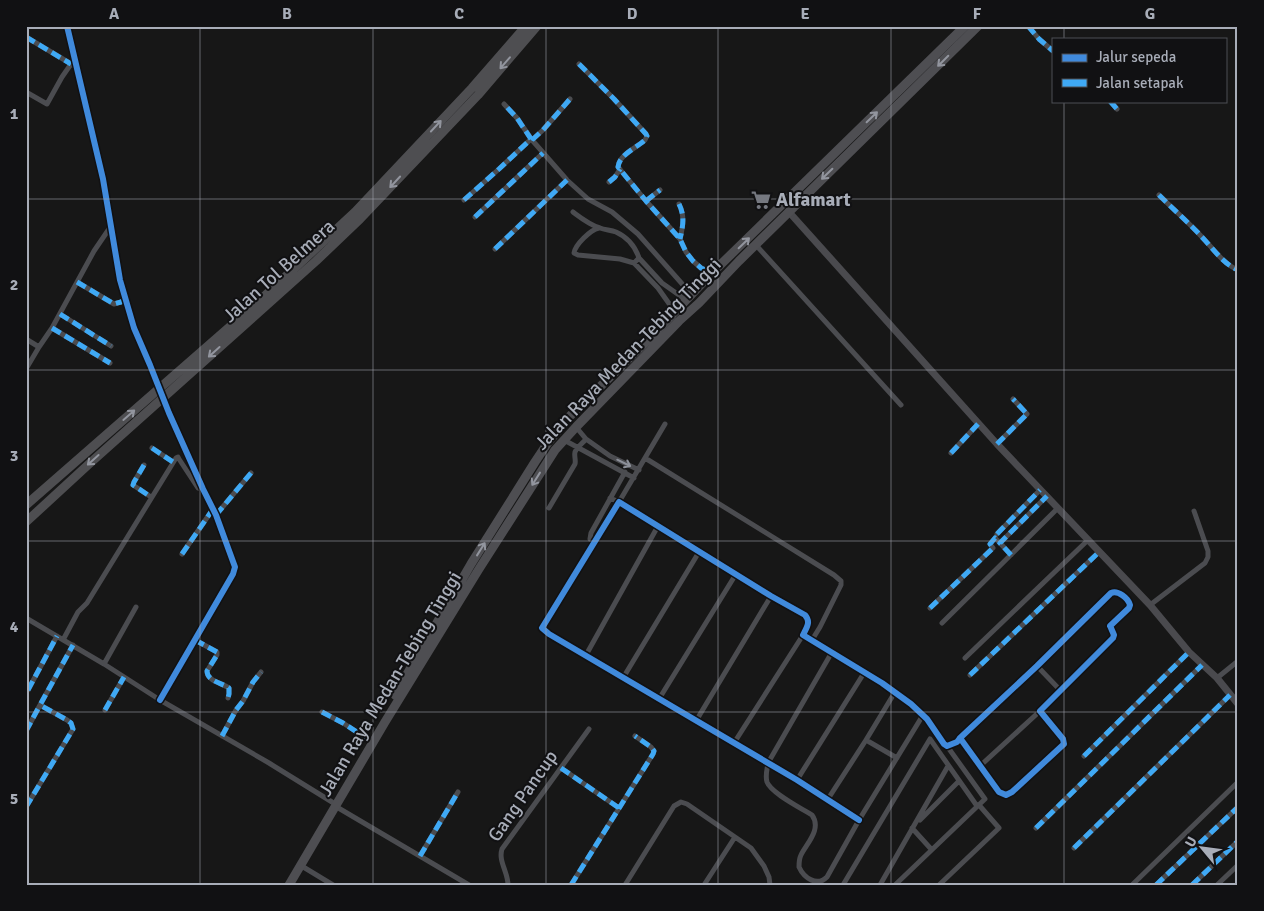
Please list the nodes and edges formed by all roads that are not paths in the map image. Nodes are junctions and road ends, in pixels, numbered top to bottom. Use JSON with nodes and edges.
{"nodes":[{"id":1,"x":67,"y":26,"type":"edge"},
{"id":2,"x":526,"y":26,"type":"edge"},
{"id":3,"x":537,"y":26,"type":"edge"},
{"id":4,"x":978,"y":26,"type":"edge"},
{"id":5,"x":1028,"y":26,"type":"edge"},
{"id":6,"x":961,"y":28,"type":"edge"},
{"id":7,"x":26,"y":37,"type":"edge"},
{"id":8,"x":1052,"y":50,"type":"edge"},
{"id":9,"x":579,"y":64,"type":"dead end"},
{"id":10,"x":74,"y":65,"type":"junction"},
{"id":11,"x":26,"y":92,"type":"edge"},
{"id":12,"x":570,"y":99,"type":"dead end"},
{"id":13,"x":1111,"y":102,"type":"edge"},
{"id":14,"x":504,"y":104,"type":"dead end"},
{"id":15,"x":1117,"y":108,"type":"dead end"},
{"id":16,"x":531,"y":139,"type":"junction"},
{"id":17,"x":543,"y":153,"type":"junction"},
{"id":18,"x":620,"y":169,"type":"junction"},
{"id":19,"x":567,"y":180,"type":"junction"},
{"id":20,"x":609,"y":182,"type":"dead end"},
{"id":21,"x":660,"y":190,"type":"dead end"},
{"id":22,"x":1159,"y":195,"type":"dead end"},
{"id":23,"x":464,"y":200,"type":"dead end"},
{"id":24,"x":646,"y":201,"type":"junction"},
{"id":25,"x":679,"y":204,"type":"dead end"},
{"id":26,"x":573,"y":212,"type":"dead end"},
{"id":27,"x":789,"y":212,"type":"junction"},
{"id":28,"x":475,"y":217,"type":"dead end"},
{"id":29,"x":111,"y":226,"type":"junction"},
{"id":30,"x":599,"y":228,"type":"junction"},
{"id":31,"x":680,"y":239,"type":"junction"},
{"id":32,"x":756,"y":244,"type":"junction"},
{"id":33,"x":322,"y":248,"type":"junction"},
{"id":34,"x":495,"y":249,"type":"dead end"},
{"id":35,"x":312,"y":257,"type":"junction"},
{"id":36,"x":639,"y":258,"type":"junction"},
{"id":37,"x":634,"y":262,"type":"junction"},
{"id":38,"x":1238,"y":270,"type":"edge"},
{"id":39,"x":712,"y":274,"type":"junction"},
{"id":40,"x":77,"y":282,"type":"junction"},
{"id":41,"x":662,"y":283,"type":"junction"},
{"id":42,"x":658,"y":288,"type":"junction"},
{"id":43,"x":689,"y":298,"type":"junction"},
{"id":44,"x":125,"y":299,"type":"junction"},
{"id":45,"x":675,"y":312,"type":"junction"},
{"id":46,"x":60,"y":314,"type":"junction"},
{"id":47,"x":52,"y":328,"type":"junction"},
{"id":48,"x":651,"y":337,"type":"junction"},
{"id":49,"x":26,"y":339,"type":"edge"},
{"id":50,"x":658,"y":344,"type":"junction"},
{"id":51,"x":111,"y":346,"type":"dead end"},
{"id":52,"x":39,"y":347,"type":"junction"},
{"id":53,"x":110,"y":363,"type":"dead end"},
{"id":54,"x":26,"y":370,"type":"edge"},
{"id":55,"x":1013,"y":399,"type":"dead end"},
{"id":56,"x":901,"y":404,"type":"dead end"},
{"id":57,"x":665,"y":424,"type":"dead end"},
{"id":58,"x":978,"y":424,"type":"junction"},
{"id":59,"x":576,"y":427,"type":"junction"},
{"id":60,"x":586,"y":439,"type":"junction"},
{"id":61,"x":564,"y":440,"type":"junction"},
{"id":62,"x":997,"y":444,"type":"junction"},
{"id":63,"x":579,"y":447,"type":"junction"},
{"id":64,"x":152,"y":448,"type":"dead end"},
{"id":65,"x":951,"y":453,"type":"dead end"},
{"id":66,"x":645,"y":458,"type":"junction"},
{"id":67,"x":173,"y":462,"type":"junction"},
{"id":68,"x":144,"y":465,"type":"dead end"},
{"id":69,"x":638,"y":470,"type":"junction"},
{"id":70,"x":625,"y":472,"type":"junction"},
{"id":71,"x":251,"y":473,"type":"dead end"},
{"id":72,"x":634,"y":478,"type":"junction"},
{"id":73,"x":203,"y":489,"type":"junction"},
{"id":74,"x":1040,"y":490,"type":"junction"},
{"id":75,"x":151,"y":496,"type":"junction"},
{"id":76,"x":1047,"y":496,"type":"junction"},
{"id":77,"x":610,"y":498,"type":"junction"},
{"id":78,"x":620,"y":502,"type":"junction"},
{"id":79,"x":26,"y":505,"type":"edge"},
{"id":80,"x":549,"y":508,"type":"dead end"},
{"id":81,"x":1058,"y":508,"type":"junction"},
{"id":82,"x":213,"y":509,"type":"junction"},
{"id":83,"x":1194,"y":511,"type":"dead end"},
{"id":84,"x":216,"y":515,"type":"junction"},
{"id":85,"x":26,"y":522,"type":"edge"},
{"id":86,"x":658,"y":526,"type":"junction"},
{"id":87,"x":997,"y":534,"type":"dead end"},
{"id":88,"x":1088,"y":540,"type":"junction"},
{"id":89,"x":1000,"y":543,"type":"junction"},
{"id":90,"x":595,"y":544,"type":"junction"},
{"id":91,"x":699,"y":552,"type":"junction"},
{"id":92,"x":1100,"y":552,"type":"junction"},
{"id":93,"x":182,"y":554,"type":"dead end"},
{"id":94,"x":1012,"y":555,"type":"junction"},
{"id":95,"x":736,"y":574,"type":"junction"},
{"id":96,"x":771,"y":596,"type":"junction"},
{"id":97,"x":1150,"y":605,"type":"junction"},
{"id":98,"x":136,"y":607,"type":"dead end"},
{"id":99,"x":930,"y":608,"type":"dead end"},
{"id":100,"x":26,"y":618,"type":"edge"},
{"id":101,"x":942,"y":624,"type":"dead end"},
{"id":102,"x":803,"y":634,"type":"junction"},
{"id":103,"x":57,"y":636,"type":"junction"},
{"id":104,"x":63,"y":640,"type":"junction"},
{"id":105,"x":194,"y":640,"type":"junction"},
{"id":106,"x":812,"y":640,"type":"junction"},
{"id":107,"x":73,"y":645,"type":"junction"},
{"id":108,"x":832,"y":652,"type":"junction"},
{"id":109,"x":1189,"y":652,"type":"junction"},
{"id":110,"x":586,"y":656,"type":"junction"},
{"id":111,"x":965,"y":658,"type":"dead end"},
{"id":112,"x":1238,"y":661,"type":"edge"},
{"id":113,"x":104,"y":664,"type":"junction"},
{"id":114,"x":1202,"y":665,"type":"junction"},
{"id":115,"x":1037,"y":666,"type":"junction"},
{"id":116,"x":261,"y":672,"type":"dead end"},
{"id":117,"x":864,"y":673,"type":"junction"},
{"id":118,"x":970,"y":675,"type":"dead end"},
{"id":119,"x":124,"y":677,"type":"junction"},
{"id":120,"x":623,"y":678,"type":"junction"},
{"id":121,"x":1217,"y":678,"type":"junction"},
{"id":122,"x":28,"y":690,"type":"dead end"},
{"id":123,"x":1060,"y":690,"type":"junction"},
{"id":124,"x":894,"y":692,"type":"junction"},
{"id":125,"x":1230,"y":695,"type":"junction"},
{"id":126,"x":228,"y":698,"type":"dead end"},
{"id":127,"x":659,"y":699,"type":"junction"},
{"id":128,"x":160,"y":700,"type":"junction"},
{"id":129,"x":1238,"y":704,"type":"edge"},
{"id":130,"x":40,"y":705,"type":"junction"},
{"id":131,"x":105,"y":710,"type":"dead end"},
{"id":132,"x":1040,"y":711,"type":"junction"},
{"id":133,"x":322,"y":712,"type":"dead end"},
{"id":134,"x":925,"y":717,"type":"junction"},
{"id":135,"x":696,"y":721,"type":"junction"},
{"id":136,"x":589,"y":728,"type":"dead end"},
{"id":137,"x":26,"y":731,"type":"edge"},
{"id":138,"x":222,"y":736,"type":"junction"},
{"id":139,"x":635,"y":736,"type":"dead end"},
{"id":140,"x":369,"y":740,"type":"junction"},
{"id":141,"x":866,"y":740,"type":"junction"},
{"id":142,"x":958,"y":740,"type":"junction"},
{"id":143,"x":734,"y":743,"type":"junction"},
{"id":144,"x":948,"y":746,"type":"junction"},
{"id":145,"x":1084,"y":756,"type":"dead end"},
{"id":146,"x":897,"y":758,"type":"junction"},
{"id":147,"x":768,"y":763,"type":"junction"},
{"id":148,"x":948,"y":766,"type":"junction"},
{"id":149,"x":980,"y":766,"type":"junction"},
{"id":150,"x":560,"y":768,"type":"junction"},
{"id":151,"x":797,"y":780,"type":"junction"},
{"id":152,"x":958,"y":782,"type":"junction"},
{"id":153,"x":1238,"y":782,"type":"edge"},
{"id":154,"x":458,"y":792,"type":"dead end"},
{"id":155,"x":828,"y":799,"type":"junction"},
{"id":156,"x":333,"y":804,"type":"junction"},
{"id":157,"x":978,"y":806,"type":"junction"},
{"id":158,"x":26,"y":807,"type":"edge"},
{"id":159,"x":1238,"y":807,"type":"edge"},
{"id":160,"x":619,"y":808,"type":"junction"},
{"id":161,"x":860,"y":820,"type":"junction"},
{"id":162,"x":913,"y":827,"type":"junction"},
{"id":163,"x":1036,"y":828,"type":"dead end"},
{"id":164,"x":735,"y":837,"type":"junction"},
{"id":165,"x":1238,"y":841,"type":"edge"},
{"id":166,"x":1074,"y":848,"type":"dead end"},
{"id":167,"x":931,"y":849,"type":"junction"},
{"id":168,"x":420,"y":856,"type":"junction"},
{"id":169,"x":300,"y":865,"type":"junction"},
{"id":170,"x":1238,"y":865,"type":"edge"},
{"id":171,"x":283,"y":885,"type":"edge"},
{"id":172,"x":289,"y":885,"type":"edge"},
{"id":173,"x":333,"y":885,"type":"edge"},
{"id":174,"x":468,"y":885,"type":"edge"},
{"id":175,"x":508,"y":885,"type":"edge"},
{"id":176,"x":571,"y":885,"type":"edge"},
{"id":177,"x":625,"y":885,"type":"edge"},
{"id":178,"x":704,"y":885,"type":"edge"},
{"id":179,"x":770,"y":885,"type":"edge"},
{"id":180,"x":843,"y":885,"type":"edge"},
{"id":181,"x":880,"y":885,"type":"edge"},
{"id":182,"x":894,"y":885,"type":"edge"},
{"id":183,"x":939,"y":885,"type":"edge"},
{"id":184,"x":1132,"y":885,"type":"edge"},
{"id":185,"x":1156,"y":885,"type":"edge"},
{"id":186,"x":1192,"y":885,"type":"edge"},
{"id":187,"x":1217,"y":885,"type":"edge"}],
"edges":[{"from":1,"to":10,"type":"street"},
{"from":33,"to":2,"type":"highway","name":"Jalan Tol Belmera","one_way":true},
{"from":3,"to":33,"type":"highway","name":"Jalan Tol Belmera","one_way":true},
{"from":4,"to":27,"type":"highway","name":"Jalan Raya Medan-Tebing Tinggi","one_way":true},
{"from":5,"to":8,"type":"street"},
{"from":39,"to":6,"type":"highway","name":"Jalan Raya Medan-Tebing Tinggi","one_way":true},
{"from":7,"to":10,"type":"street"},
{"from":9,"to":18,"type":"street"},
{"from":10,"to":11,"type":"street"},
{"from":10,"to":29,"type":"street"},
{"from":12,"to":16,"type":"street"},
{"from":13,"to":15,"type":"street"},
{"from":14,"to":16,"type":"street"},
{"from":16,"to":17,"type":"street"},
{"from":16,"to":23,"type":"street"},
{"from":17,"to":19,"type":"street"},
{"from":17,"to":28,"type":"street"},
{"from":18,"to":20,"type":"street"},
{"from":18,"to":24,"type":"street"},
{"from":19,"to":34,"type":"street"},
{"from":19,"to":43,"type":"street"},
{"from":21,"to":24,"type":"street"},
{"from":22,"to":38,"type":"street"},
{"from":24,"to":31,"type":"street"},
{"from":25,"to":31,"type":"street"},
{"from":26,"to":30,"type":"street"},
{"from":27,"to":32,"type":"highway","name":"Jalan Raya Medan-Tebing Tinggi"},
{"from":27,"to":58,"type":"main road"},
{"from":29,"to":40,"type":"street"},
{"from":29,"to":44,"type":"street"},
{"from":30,"to":36,"type":"street"},
{"from":30,"to":37,"type":"street"},
{"from":31,"to":39,"type":"street"},
{"from":32,"to":50,"type":"highway","name":"Jalan Raya Medan-Tebing Tinggi"},
{"from":32,"to":56,"type":"street"},
{"from":33,"to":35,"type":"highway","name":"Jalan Tol Belmera"},
{"from":79,"to":35,"type":"highway","name":"Jalan Tol Belmera","one_way":true},
{"from":35,"to":85,"type":"highway","name":"Jalan Tol Belmera","one_way":true},
{"from":36,"to":37,"type":"street"},
{"from":36,"to":41,"type":"street"},
{"from":37,"to":42,"type":"street"},
{"from":39,"to":43,"type":"highway","name":"Jalan Raya Medan-Tebing Tinggi"},
{"from":40,"to":44,"type":"street"},
{"from":40,"to":46,"type":"street"},
{"from":41,"to":42,"type":"street"},
{"from":41,"to":43,"type":"street"},
{"from":42,"to":45,"type":"street"},
{"from":43,"to":45,"type":"highway","name":"Jalan Raya Medan-Tebing Tinggi"},
{"from":44,"to":73,"type":"street","bridge":true},
{"from":45,"to":48,"type":"highway","name":"Jalan Raya Medan-Tebing Tinggi"},
{"from":46,"to":47,"type":"street"},
{"from":46,"to":51,"type":"street"},
{"from":47,"to":52,"type":"street"},
{"from":47,"to":53,"type":"street"},
{"from":48,"to":50,"type":"highway"},
{"from":140,"to":48,"type":"highway","name":"Jalan Raya Medan-Tebing Tinggi","one_way":true},
{"from":49,"to":52,"type":"street"},
{"from":50,"to":59,"type":"highway","name":"Jalan Raya Medan-Tebing Tinggi"},
{"from":52,"to":54,"type":"street"},
{"from":55,"to":62,"type":"street"},
{"from":57,"to":66,"type":"street"},
{"from":58,"to":62,"type":"main road"},
{"from":58,"to":65,"type":"street"},
{"from":59,"to":60,"type":"street"},
{"from":59,"to":61,"type":"highway","name":"Jalan Raya Medan-Tebing Tinggi"},
{"from":60,"to":63,"type":"street"},
{"from":60,"to":69,"type":"street","one_way":true},
{"from":61,"to":63,"type":"street"},
{"from":61,"to":156,"type":"highway","name":"Jalan Raya Medan-Tebing Tinggi","one_way":true},
{"from":62,"to":74,"type":"main road"},
{"from":63,"to":70,"type":"street"},
{"from":63,"to":80,"type":"street"},
{"from":64,"to":67,"type":"street"},
{"from":66,"to":69,"type":"street"},
{"from":66,"to":106,"type":"street"},
{"from":67,"to":73,"type":"street"},
{"from":67,"to":75,"type":"street"},
{"from":68,"to":75,"type":"street"},
{"from":69,"to":72,"type":"street"},
{"from":70,"to":72,"type":"street"},
{"from":70,"to":77,"type":"street"},
{"from":71,"to":84,"type":"street"},
{"from":72,"to":78,"type":"street"},
{"from":73,"to":82,"type":"street"},
{"from":74,"to":76,"type":"main road"},
{"from":74,"to":87,"type":"street"},
{"from":75,"to":104,"type":"street"},
{"from":76,"to":81,"type":"main road"},
{"from":76,"to":89,"type":"street"},
{"from":77,"to":78,"type":"street"},
{"from":77,"to":90,"type":"street"},
{"from":78,"to":86,"type":"street"},
{"from":78,"to":90,"type":"street"},
{"from":81,"to":88,"type":"main road"},
{"from":81,"to":94,"type":"street"},
{"from":82,"to":84,"type":"street"},
{"from":82,"to":93,"type":"street"},
{"from":83,"to":97,"type":"street"},
{"from":84,"to":105,"type":"street"},
{"from":86,"to":91,"type":"street"},
{"from":86,"to":110,"type":"street"},
{"from":88,"to":92,"type":"main road"},
{"from":88,"to":111,"type":"street"},
{"from":89,"to":94,"type":"street"},
{"from":89,"to":99,"type":"street"},
{"from":90,"to":110,"type":"street"},
{"from":91,"to":95,"type":"street"},
{"from":91,"to":120,"type":"street"},
{"from":92,"to":97,"type":"main road"},
{"from":92,"to":118,"type":"street"},
{"from":94,"to":101,"type":"street"},
{"from":95,"to":96,"type":"street"},
{"from":95,"to":127,"type":"street"},
{"from":96,"to":102,"type":"street"},
{"from":96,"to":135,"type":"street"},
{"from":97,"to":109,"type":"main road"},
{"from":98,"to":113,"type":"street"},
{"from":100,"to":103,"type":"street"},
{"from":102,"to":106,"type":"street"},
{"from":102,"to":143,"type":"street"},
{"from":103,"to":104,"type":"street"},
{"from":103,"to":122,"type":"street"},
{"from":104,"to":107,"type":"street"},
{"from":105,"to":126,"type":"street"},
{"from":105,"to":128,"type":"street"},
{"from":106,"to":108,"type":"street"},
{"from":107,"to":113,"type":"street"},
{"from":107,"to":130,"type":"street"},
{"from":108,"to":117,"type":"street"},
{"from":108,"to":147,"type":"street"},
{"from":109,"to":114,"type":"main road"},
{"from":109,"to":145,"type":"street"},
{"from":110,"to":120,"type":"street"},
{"from":112,"to":121,"type":"street"},
{"from":113,"to":119,"type":"street"},
{"from":114,"to":121,"type":"main road"},
{"from":114,"to":163,"type":"street"},
{"from":115,"to":123,"type":"street"},
{"from":115,"to":123,"type":"street"},
{"from":115,"to":142,"type":"street"},
{"from":116,"to":138,"type":"street"},
{"from":117,"to":124,"type":"street"},
{"from":117,"to":151,"type":"street"},
{"from":119,"to":128,"type":"street"},
{"from":119,"to":131,"type":"street"},
{"from":120,"to":127,"type":"street"},
{"from":121,"to":125,"type":"main road"},
{"from":123,"to":132,"type":"street"},
{"from":124,"to":134,"type":"street"},
{"from":124,"to":141,"type":"street"},
{"from":125,"to":129,"type":"main road"},
{"from":125,"to":166,"type":"street"},
{"from":127,"to":135,"type":"street"},
{"from":128,"to":138,"type":"street"},
{"from":130,"to":137,"type":"street"},
{"from":130,"to":158,"type":"street"},
{"from":132,"to":149,"type":"street"},
{"from":132,"to":149,"type":"street"},
{"from":133,"to":140,"type":"street"},
{"from":134,"to":144,"type":"street"},
{"from":134,"to":146,"type":"street"},
{"from":135,"to":143,"type":"street"},
{"from":136,"to":150,"type":"street","name":"Gang Pancup"},
{"from":138,"to":156,"type":"street"},
{"from":139,"to":160,"type":"street"},
{"from":140,"to":156,"type":"highway","name":"Jalan Raya Medan-Tebing Tinggi"},
{"from":141,"to":146,"type":"street"},
{"from":141,"to":155,"type":"street"},
{"from":142,"to":144,"type":"street"},
{"from":142,"to":149,"type":"street"},
{"from":143,"to":147,"type":"street"},
{"from":144,"to":157,"type":"street"},
{"from":146,"to":161,"type":"street"},
{"from":147,"to":151,"type":"street"},
{"from":147,"to":161,"type":"street"},
{"from":148,"to":152,"type":"street"},
{"from":148,"to":162,"type":"street"},
{"from":148,"to":180,"type":"street"},
{"from":150,"to":160,"type":"street"},
{"from":150,"to":175,"type":"street","name":"Gang Pancup"},
{"from":151,"to":155,"type":"street"},
{"from":152,"to":157,"type":"street"},
{"from":152,"to":162,"type":"street"},
{"from":153,"to":184,"type":"street"},
{"from":154,"to":168,"type":"street"},
{"from":155,"to":161,"type":"street"},
{"from":156,"to":168,"type":"street"},
{"from":156,"to":169,"type":"highway","name":"Jalan Raya Medan-Tebing Tinggi"},
{"from":156,"to":171,"type":"highway","name":"Jalan Raya Medan-Tebing Tinggi"},
{"from":157,"to":167,"type":"street"},
{"from":157,"to":183,"type":"street"},
{"from":159,"to":185,"type":"street"},
{"from":160,"to":176,"type":"street"},
{"from":162,"to":167,"type":"street"},
{"from":162,"to":181,"type":"street"},
{"from":164,"to":177,"type":"street"},
{"from":164,"to":178,"type":"street"},
{"from":164,"to":179,"type":"street"},
{"from":165,"to":186,"type":"street"},
{"from":167,"to":182,"type":"street"},
{"from":168,"to":174,"type":"street"},
{"from":169,"to":172,"type":"highway","name":"Jalan Raya Medan-Tebing Tinggi"},
{"from":169,"to":173,"type":"street"},
{"from":170,"to":187,"type":"street"}]}
